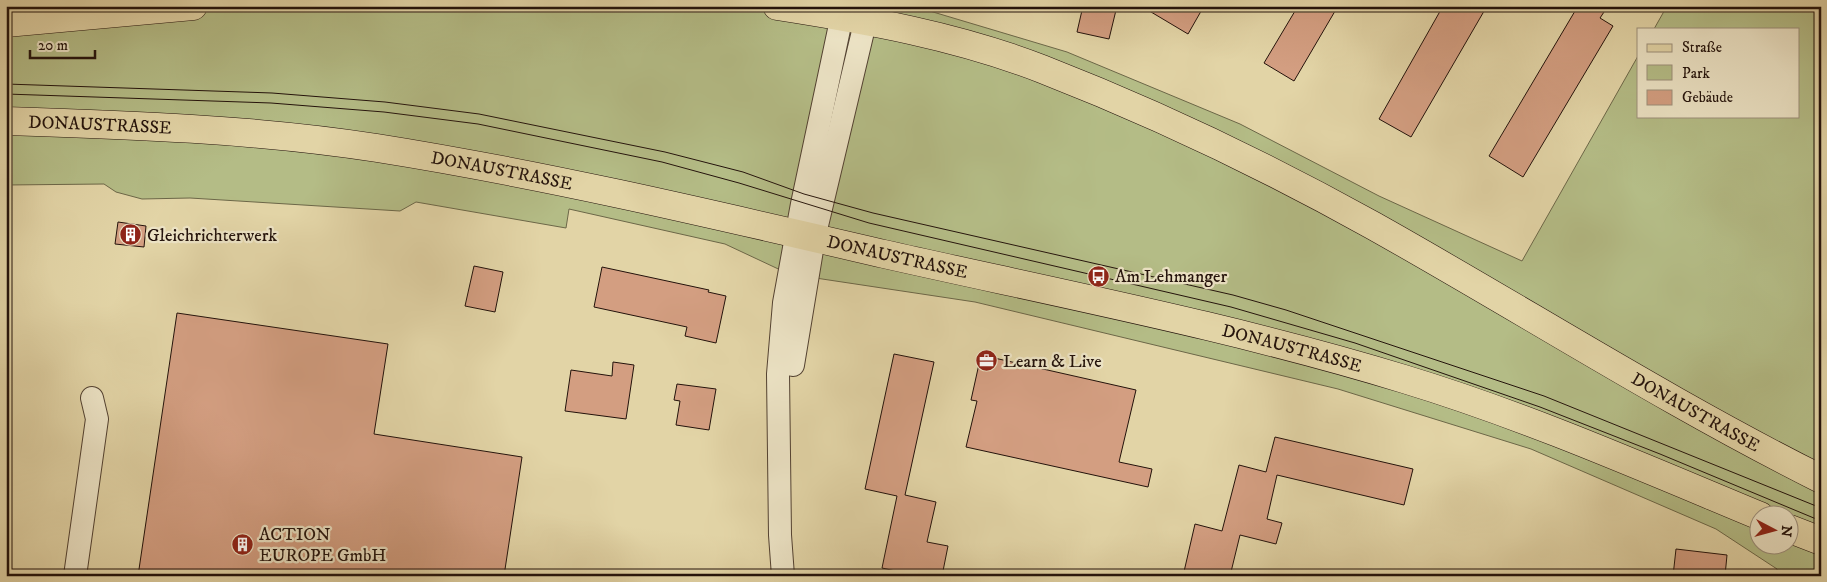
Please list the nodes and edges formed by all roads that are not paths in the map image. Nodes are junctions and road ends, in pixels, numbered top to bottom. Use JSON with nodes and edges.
{"nodes":[{"id":1,"x":193,"y":6,"type":"edge"},
{"id":2,"x":778,"y":6,"type":"edge"},
{"id":3,"x":855,"y":12,"type":"edge"},
{"id":4,"x":6,"y":23,"type":"edge"},
{"id":5,"x":6,"y":121,"type":"edge"},
{"id":6,"x":805,"y":236,"type":"junction"},
{"id":7,"x":92,"y":398,"type":"dead end"},
{"id":8,"x":1821,"y":479,"type":"edge"},
{"id":9,"x":1750,"y":512,"type":"edge"},
{"id":10,"x":1800,"y":533,"type":"edge"},
{"id":11,"x":1821,"y":541,"type":"edge"},
{"id":12,"x":75,"y":576,"type":"edge"},
{"id":13,"x":784,"y":576,"type":"edge"}],
"edges":[{"from":1,"to":4,"type":"main road"},
{"from":2,"to":3,"type":"main road","name":"DONAUSTRASSE"},
{"from":3,"to":6,"type":"street"},
{"from":3,"to":8,"type":"main road","name":"DONAUSTRASSE"},
{"from":5,"to":6,"type":"main road","name":"DONAUSTRASSE"},
{"from":6,"to":9,"type":"main road","name":"DONAUSTRASSE"},
{"from":6,"to":13,"type":"street"},
{"from":7,"to":12,"type":"street"},
{"from":10,"to":11,"type":"main road"}]}
